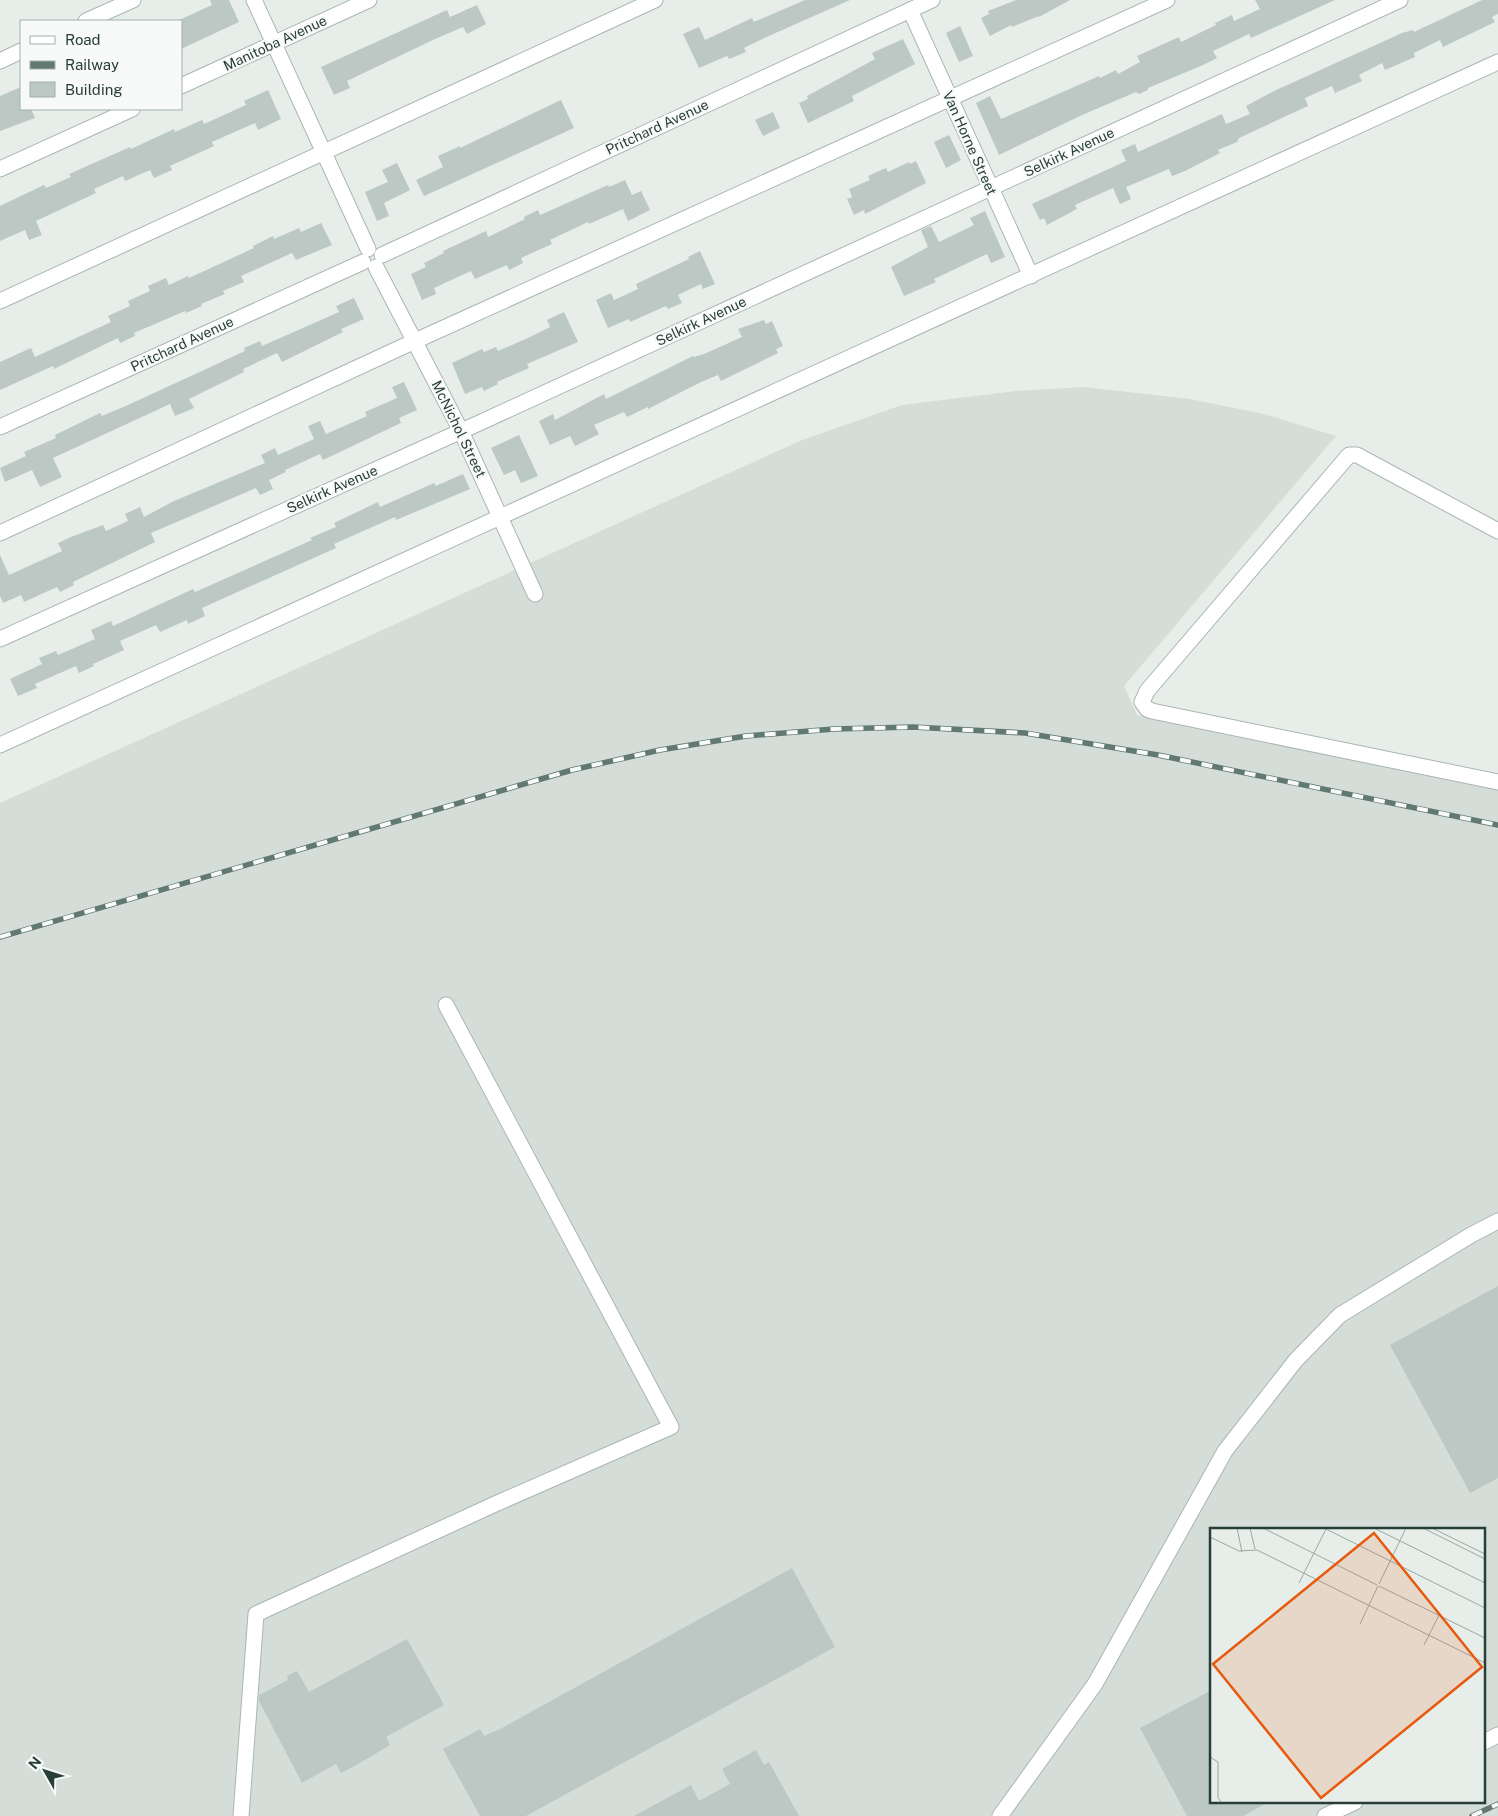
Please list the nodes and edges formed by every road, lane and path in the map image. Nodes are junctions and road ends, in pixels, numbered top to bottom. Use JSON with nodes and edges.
{"nodes":[{"id":1,"x":133,"y":0,"type":"edge"},
{"id":2,"x":254,"y":0,"type":"edge"},
{"id":3,"x":369,"y":0,"type":"edge"},
{"id":4,"x":655,"y":0,"type":"edge"},
{"id":5,"x":932,"y":0,"type":"edge"},
{"id":6,"x":1167,"y":0,"type":"edge"},
{"id":7,"x":1400,"y":0,"type":"edge"},
{"id":8,"x":910,"y":10,"type":"junction"},
{"id":9,"x":88,"y":20,"type":"edge"},
{"id":10,"x":274,"y":44,"type":"junction"},
{"id":11,"x":20,"y":51,"type":"edge"},
{"id":12,"x":0,"y":61,"type":"edge"},
{"id":13,"x":1498,"y":62,"type":"edge"},
{"id":14,"x":182,"y":86,"type":"edge"},
{"id":15,"x":950,"y":98,"type":"junction"},
{"id":16,"x":130,"y":110,"type":"edge"},
{"id":17,"x":324,"y":151,"type":"junction"},
{"id":18,"x":0,"y":169,"type":"edge"},
{"id":19,"x":991,"y":188,"type":"junction"},
{"id":20,"x":372,"y":258,"type":"junction"},
{"id":21,"x":1031,"y":276,"type":"junction"},
{"id":22,"x":0,"y":300,"type":"edge"},
{"id":23,"x":415,"y":340,"type":"junction"},
{"id":24,"x":0,"y":427,"type":"edge"},
{"id":25,"x":461,"y":431,"type":"junction"},
{"id":26,"x":501,"y":518,"type":"junction"},
{"id":27,"x":1498,"y":531,"type":"edge"},
{"id":28,"x":0,"y":533,"type":"edge"},
{"id":29,"x":535,"y":594,"type":"dead end"},
{"id":30,"x":0,"y":639,"type":"edge"},
{"id":31,"x":0,"y":745,"type":"edge"},
{"id":32,"x":1498,"y":782,"type":"edge"},
{"id":33,"x":446,"y":1006,"type":"dead end"},
{"id":34,"x":1498,"y":1221,"type":"edge"},
{"id":35,"x":1498,"y":1735,"type":"edge"},
{"id":36,"x":1486,"y":1741,"type":"edge"},
{"id":37,"x":1351,"y":1804,"type":"edge"},
{"id":38,"x":241,"y":1816,"type":"edge"},
{"id":39,"x":1000,"y":1816,"type":"edge"},
{"id":40,"x":1325,"y":1816,"type":"edge"}],
"edges":[{"from":1,"to":9,"type":"street"},
{"from":2,"to":10,"type":"street","name":"McNichol Street"},
{"from":3,"to":10,"type":"street","name":"Manitoba Avenue"},
{"from":4,"to":17,"type":"street"},
{"from":5,"to":8,"type":"street","name":"Pritchard Avenue"},
{"from":6,"to":15,"type":"street"},
{"from":7,"to":19,"type":"street","name":"Selkirk Avenue"},
{"from":8,"to":15,"type":"street","name":"Van Horne Street"},
{"from":8,"to":20,"type":"street","name":"Pritchard Avenue"},
{"from":10,"to":14,"type":"street","name":"Manitoba Avenue"},
{"from":10,"to":17,"type":"street","name":"McNichol Street"},
{"from":11,"to":12,"type":"street"},
{"from":13,"to":21,"type":"street"},
{"from":15,"to":19,"type":"street","name":"Van Horne Street"},
{"from":15,"to":23,"type":"street"},
{"from":16,"to":18,"type":"street"},
{"from":17,"to":20,"type":"street","name":"McNichol Street"},
{"from":17,"to":22,"type":"street"},
{"from":19,"to":21,"type":"street","name":"Van Horne Street"},
{"from":19,"to":25,"type":"street","name":"Selkirk Avenue"},
{"from":20,"to":23,"type":"street","name":"McNichol Street"},
{"from":20,"to":24,"type":"street","name":"Pritchard Avenue"},
{"from":21,"to":26,"type":"street"},
{"from":23,"to":25,"type":"street","name":"McNichol Street"},
{"from":23,"to":28,"type":"street"},
{"from":25,"to":26,"type":"street","name":"McNichol Street"},
{"from":25,"to":30,"type":"street","name":"Selkirk Avenue"},
{"from":26,"to":29,"type":"street","name":"McNichol Street"},
{"from":26,"to":31,"type":"street"},
{"from":27,"to":32,"type":"street"},
{"from":33,"to":38,"type":"street"},
{"from":34,"to":39,"type":"street"},
{"from":35,"to":36,"type":"street"},
{"from":37,"to":40,"type":"street"}]}
